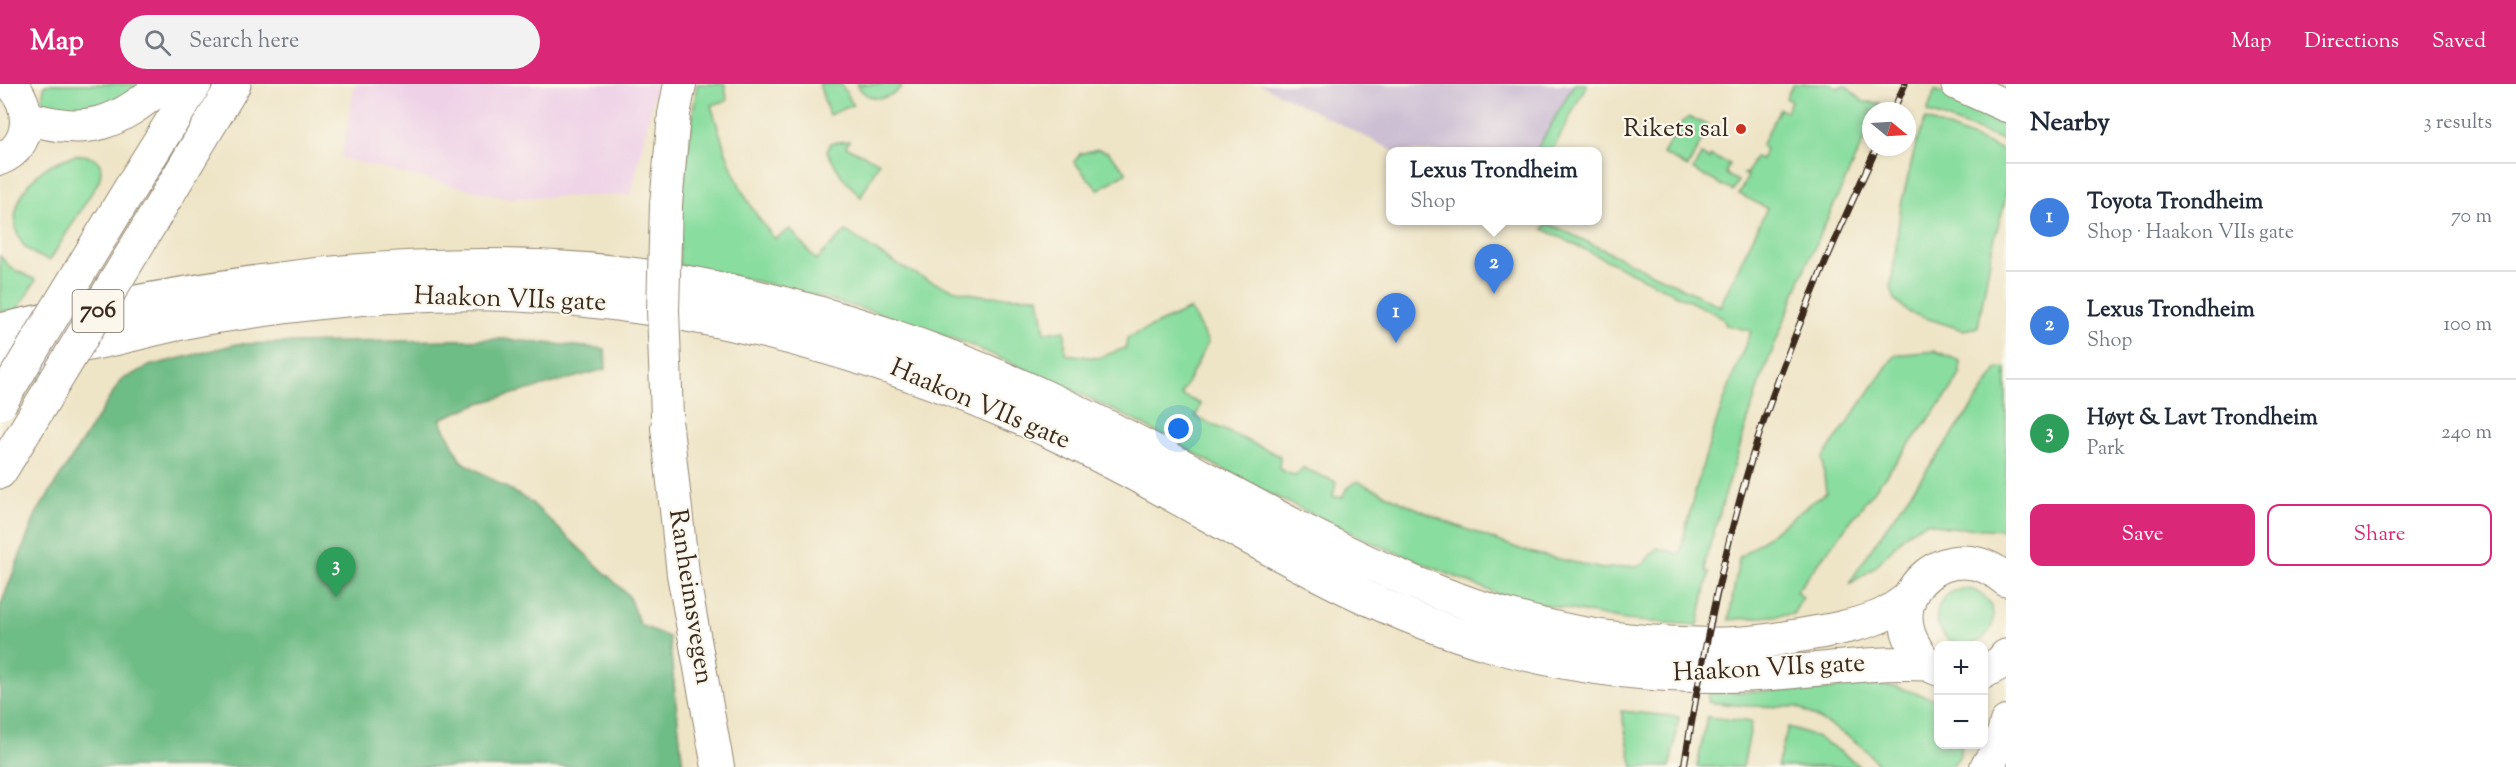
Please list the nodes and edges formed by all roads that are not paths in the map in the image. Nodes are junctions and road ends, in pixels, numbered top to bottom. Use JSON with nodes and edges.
{"nodes":[{"id":1,"x":164,"y":84,"type":"edge"},
{"id":2,"x":195,"y":84,"type":"edge"},
{"id":3,"x":234,"y":84,"type":"edge"},
{"id":4,"x":680,"y":84,"type":"edge"},
{"id":5,"x":1957,"y":84,"type":"edge"},
{"id":6,"x":22,"y":96,"type":"edge"},
{"id":7,"x":2006,"y":106,"type":"edge"},
{"id":8,"x":0,"y":159,"type":"edge"},
{"id":9,"x":0,"y":330,"type":"edge"},
{"id":10,"x":0,"y":362,"type":"edge"},
{"id":11,"x":0,"y":403,"type":"edge"},
{"id":12,"x":0,"y":472,"type":"edge"},
{"id":13,"x":1992,"y":559,"type":"edge"},
{"id":14,"x":2006,"y":580,"type":"edge"},
{"id":15,"x":1910,"y":597,"type":"junction"},
{"id":16,"x":2006,"y":656,"type":"edge"},
{"id":17,"x":1932,"y":667,"type":"edge"},
{"id":18,"x":1988,"y":669,"type":"edge"},
{"id":19,"x":2006,"y":722,"type":"edge"},
{"id":20,"x":1984,"y":749,"type":"edge"},
{"id":21,"x":718,"y":767,"type":"edge"},
{"id":22,"x":1986,"y":767,"type":"edge"}],
"edges":[{"from":1,"to":6,"type":"main road"},
{"from":2,"to":11,"type":"main road","number":"706","bridge":true},
{"from":3,"to":12,"type":"main road","number":"706","bridge":true},
{"from":4,"to":21,"type":"street","name":"Ranheimsvegen","bridge":true},
{"from":5,"to":7,"type":"street"},
{"from":6,"to":8,"type":"street"},
{"from":9,"to":15,"type":"main road","name":"Haakon VIIs gate"},
{"from":10,"to":17,"type":"main road","name":"Haakon VIIs gate"},
{"from":13,"to":14,"type":"main road"},
{"from":13,"to":15,"type":"main road"},
{"from":15,"to":17,"type":"main road"},
{"from":16,"to":18,"type":"main road"},
{"from":19,"to":22,"type":"street"},
{"from":20,"to":22,"type":"street"}]}
